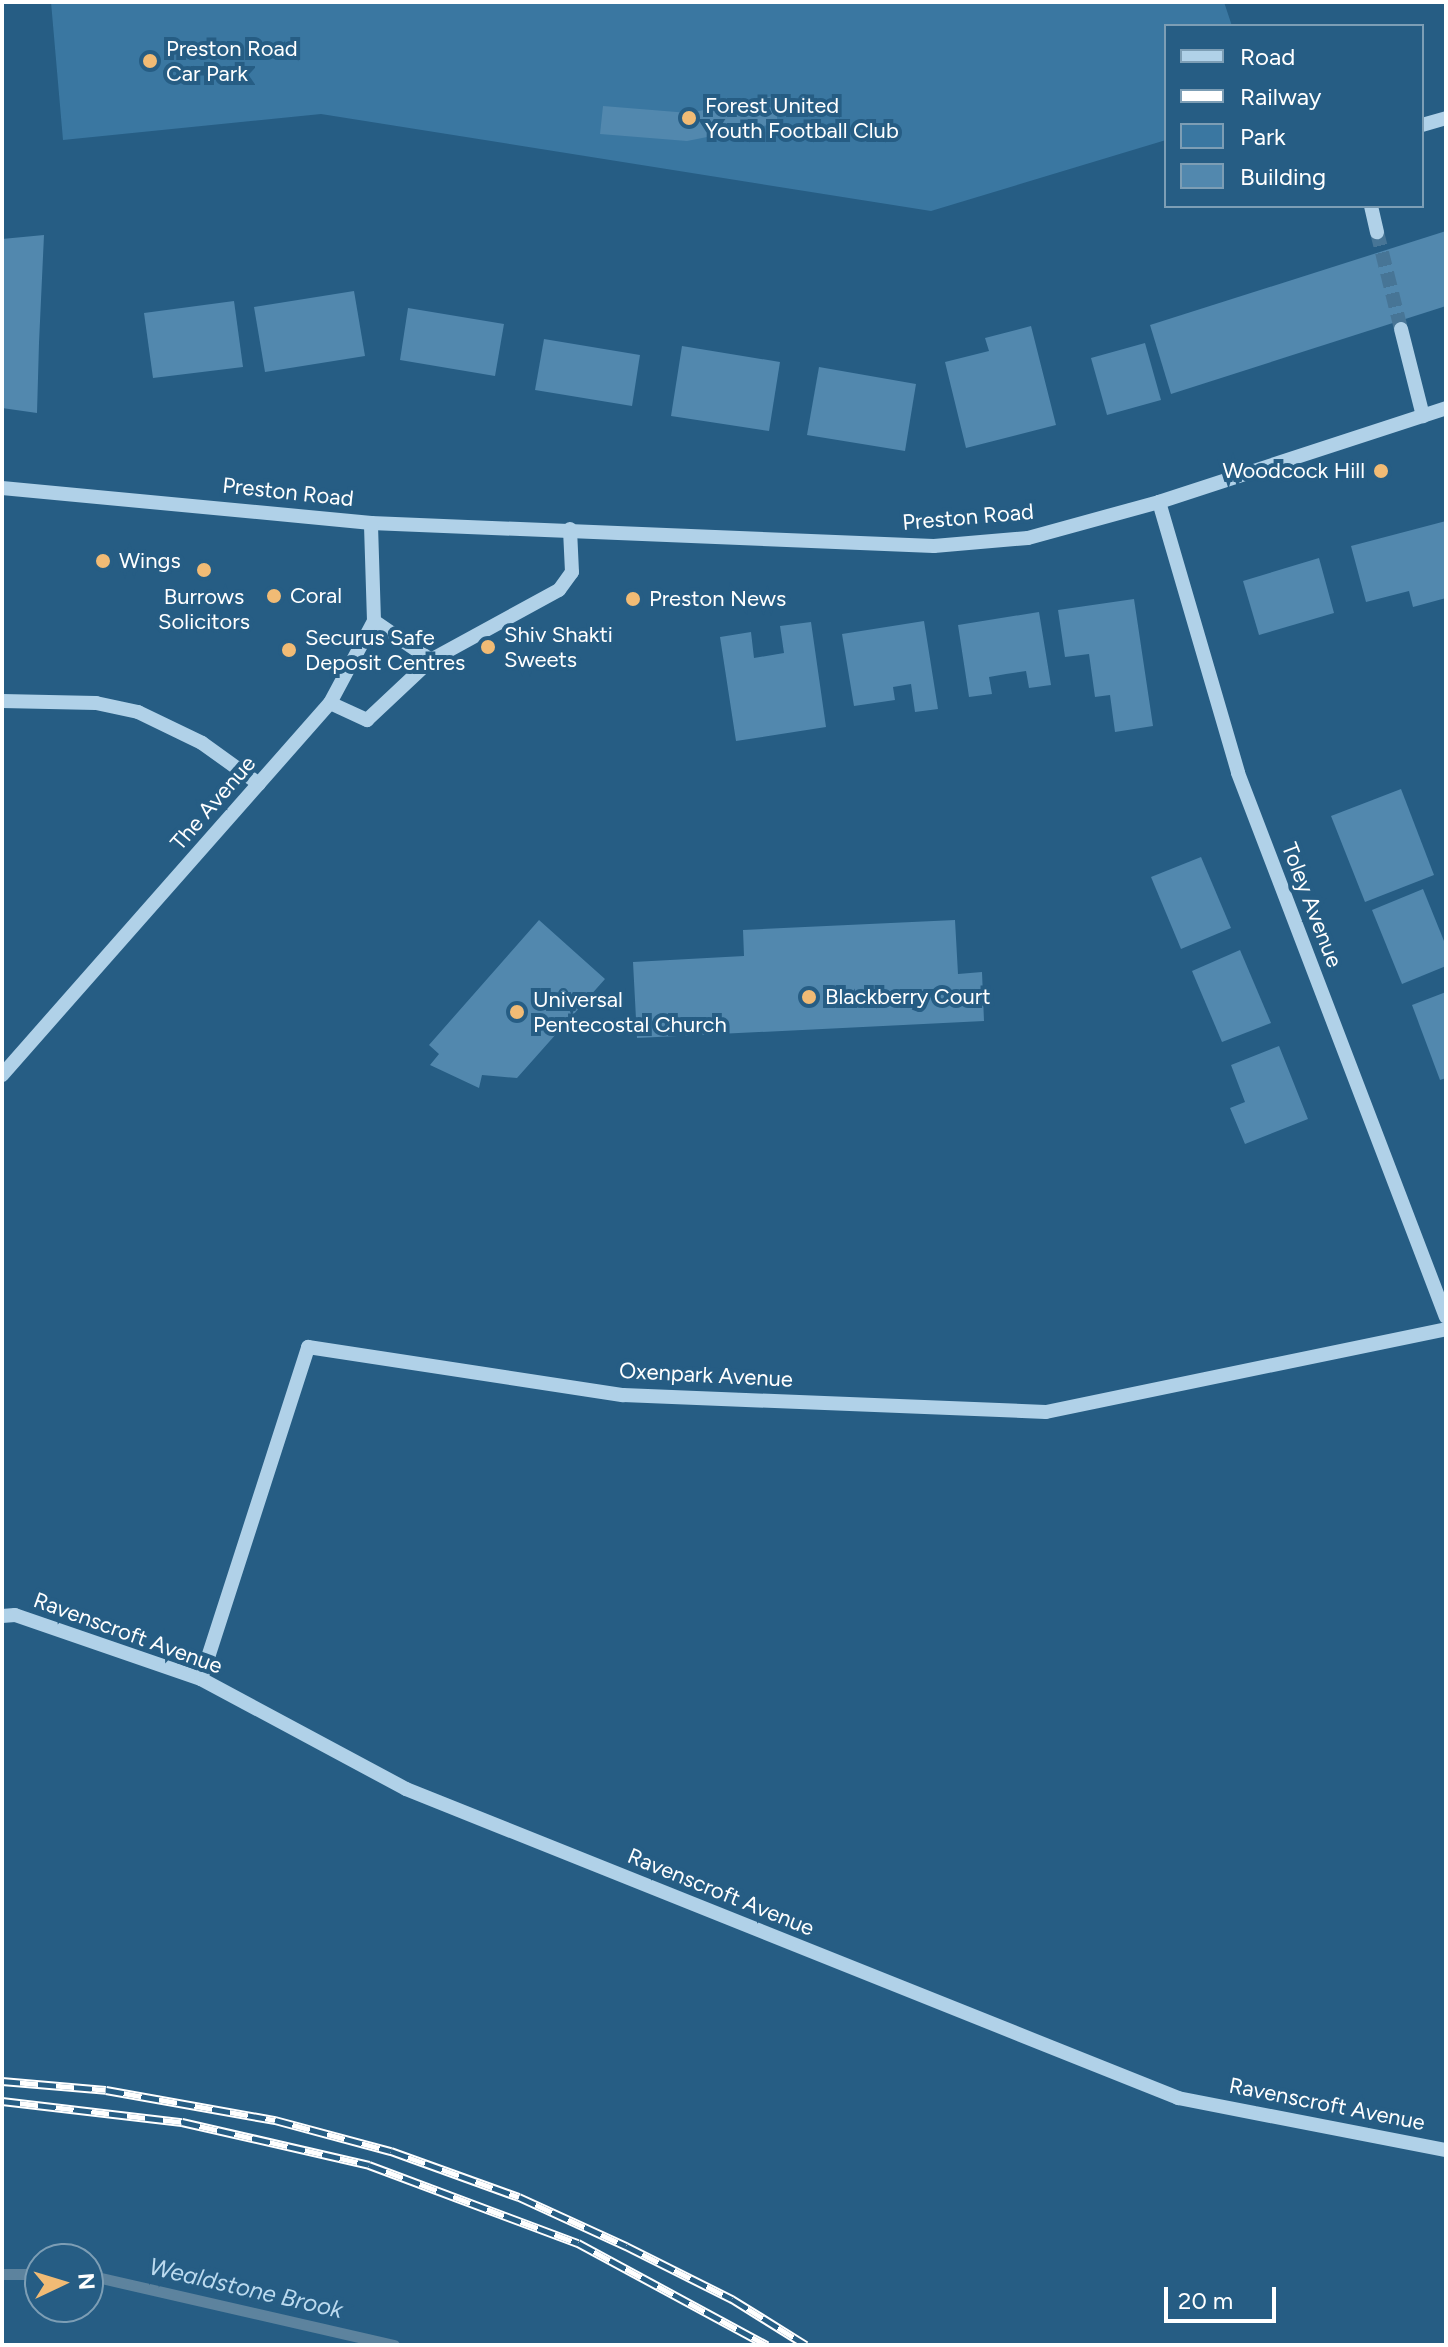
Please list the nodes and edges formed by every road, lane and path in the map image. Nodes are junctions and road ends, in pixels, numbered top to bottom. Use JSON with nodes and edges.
{"nodes":[{"id":1,"x":1446,"y":118,"type":"edge"},
{"id":2,"x":1424,"y":124,"type":"edge"},
{"id":3,"x":1371,"y":208,"type":"edge"},
{"id":4,"x":1377,"y":232,"type":"tunnel mouth"},
{"id":5,"x":1401,"y":329,"type":"tunnel mouth"},
{"id":6,"x":1446,"y":408,"type":"edge"},
{"id":7,"x":1423,"y":416,"type":"junction"},
{"id":8,"x":2,"y":488,"type":"edge"},
{"id":9,"x":1159,"y":502,"type":"junction"},
{"id":10,"x":371,"y":523,"type":"junction"},
{"id":11,"x":570,"y":529,"type":"junction"},
{"id":12,"x":374,"y":621,"type":"junction"},
{"id":13,"x":431,"y":660,"type":"junction"},
{"id":14,"x":2,"y":701,"type":"edge"},
{"id":15,"x":330,"y":703,"type":"junction"},
{"id":16,"x":259,"y":784,"type":"junction"},
{"id":17,"x":2,"y":1075,"type":"edge"},
{"id":18,"x":1446,"y":1317,"type":"edge"},
{"id":19,"x":1446,"y":1329,"type":"edge"},
{"id":20,"x":2,"y":1616,"type":"edge"},
{"id":21,"x":201,"y":1679,"type":"junction"},
{"id":22,"x":1446,"y":2150,"type":"edge"}],
"edges":[{"from":1,"to":2,"type":"street"},
{"from":3,"to":4,"type":"street"},
{"from":5,"to":7,"type":"street"},
{"from":6,"to":7,"type":"street","name":"Preston Road"},
{"from":7,"to":9,"type":"street","name":"Preston Road"},
{"from":8,"to":10,"type":"street","name":"Preston Road"},
{"from":9,"to":11,"type":"street","name":"Preston Road"},
{"from":9,"to":18,"type":"street","name":"Toley Avenue"},
{"from":10,"to":11,"type":"street","name":"Preston Road"},
{"from":10,"to":12,"type":"street","name":"The Avenue"},
{"from":11,"to":13,"type":"street"},
{"from":12,"to":13,"type":"street"},
{"from":12,"to":15,"type":"street","name":"The Avenue"},
{"from":13,"to":15,"type":"street"},
{"from":14,"to":16,"type":"street"},
{"from":15,"to":16,"type":"street","name":"The Avenue"},
{"from":16,"to":17,"type":"street","name":"The Avenue"},
{"from":19,"to":21,"type":"street","name":"Oxenpark Avenue"},
{"from":20,"to":21,"type":"street","name":"Ravenscroft Avenue"},
{"from":21,"to":22,"type":"street","name":"Ravenscroft Avenue"}]}
